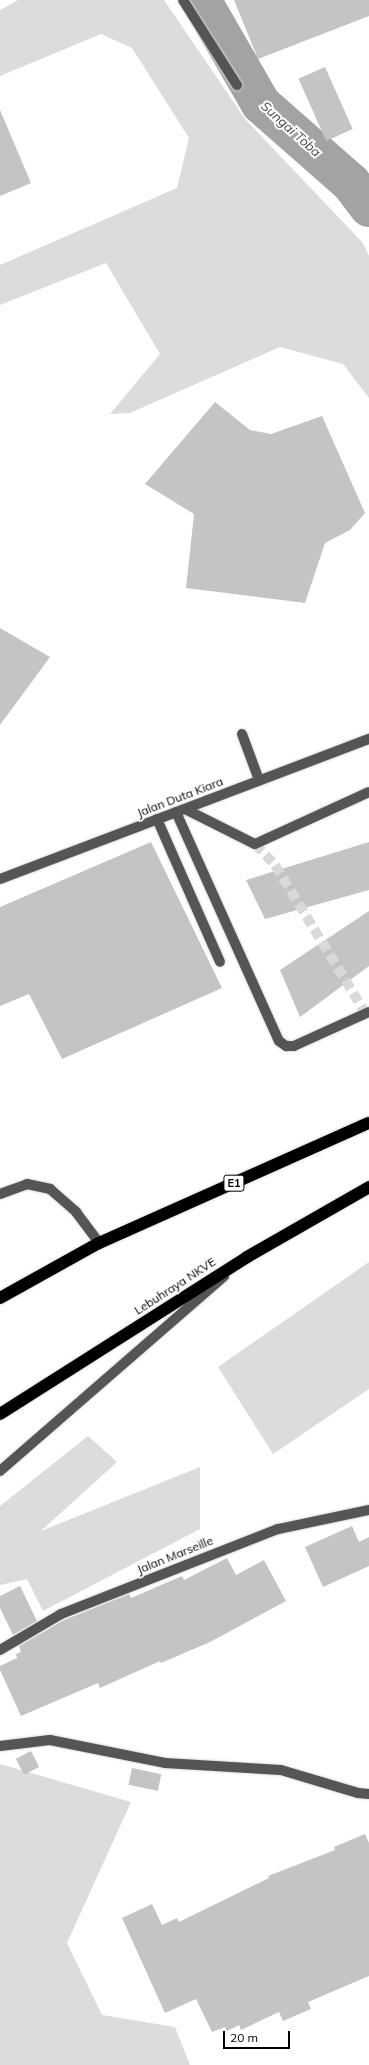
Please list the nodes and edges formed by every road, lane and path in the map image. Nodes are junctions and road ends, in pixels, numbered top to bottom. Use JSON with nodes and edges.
{"nodes":[{"id":1,"x":184,"y":0,"type":"edge"},
{"id":2,"x":236,"y":85,"type":"dead end"},
{"id":3,"x":242,"y":734,"type":"dead end"},
{"id":4,"x":369,"y":738,"type":"edge"},
{"id":5,"x":259,"y":780,"type":"junction"},
{"id":6,"x":369,"y":792,"type":"edge"},
{"id":7,"x":180,"y":810,"type":"junction"},
{"id":8,"x":157,"y":819,"type":"junction"},
{"id":9,"x":0,"y":878,"type":"edge"},
{"id":10,"x":220,"y":962,"type":"dead end"},
{"id":11,"x":369,"y":1012,"type":"edge"},
{"id":12,"x":369,"y":1123,"type":"edge"},
{"id":13,"x":369,"y":1187,"type":"edge"},
{"id":14,"x":0,"y":1194,"type":"edge"},
{"id":15,"x":99,"y":1242,"type":"junction"},
{"id":16,"x":247,"y":1257,"type":"junction"},
{"id":17,"x":0,"y":1298,"type":"edge"},
{"id":18,"x":0,"y":1414,"type":"edge"},
{"id":19,"x":0,"y":1471,"type":"edge"},
{"id":20,"x":369,"y":1510,"type":"edge"},
{"id":21,"x":0,"y":1650,"type":"edge"},
{"id":22,"x":0,"y":1746,"type":"edge"},
{"id":23,"x":369,"y":1794,"type":"edge"}],
"edges":[{"from":1,"to":2,"type":"street"},
{"from":3,"to":5,"type":"street"},
{"from":4,"to":5,"type":"street","name":"Jalan Duta Kiara"},
{"from":5,"to":7,"type":"street","name":"Jalan Duta Kiara"},
{"from":6,"to":7,"type":"street"},
{"from":7,"to":8,"type":"street","name":"Jalan Duta Kiara"},
{"from":7,"to":11,"type":"street"},
{"from":8,"to":9,"type":"street","name":"Jalan Duta Kiara"},
{"from":8,"to":10,"type":"street"},
{"from":12,"to":15,"type":"highway","number":"E1"},
{"from":13,"to":16,"type":"highway","name":"Lebuhraya NKVE"},
{"from":14,"to":15,"type":"street"},
{"from":15,"to":17,"type":"highway","number":"E1"},
{"from":16,"to":18,"type":"highway","name":"Lebuhraya NKVE"},
{"from":16,"to":19,"type":"street"},
{"from":20,"to":21,"type":"street","name":"Jalan Marseille"},
{"from":22,"to":23,"type":"street"}]}
